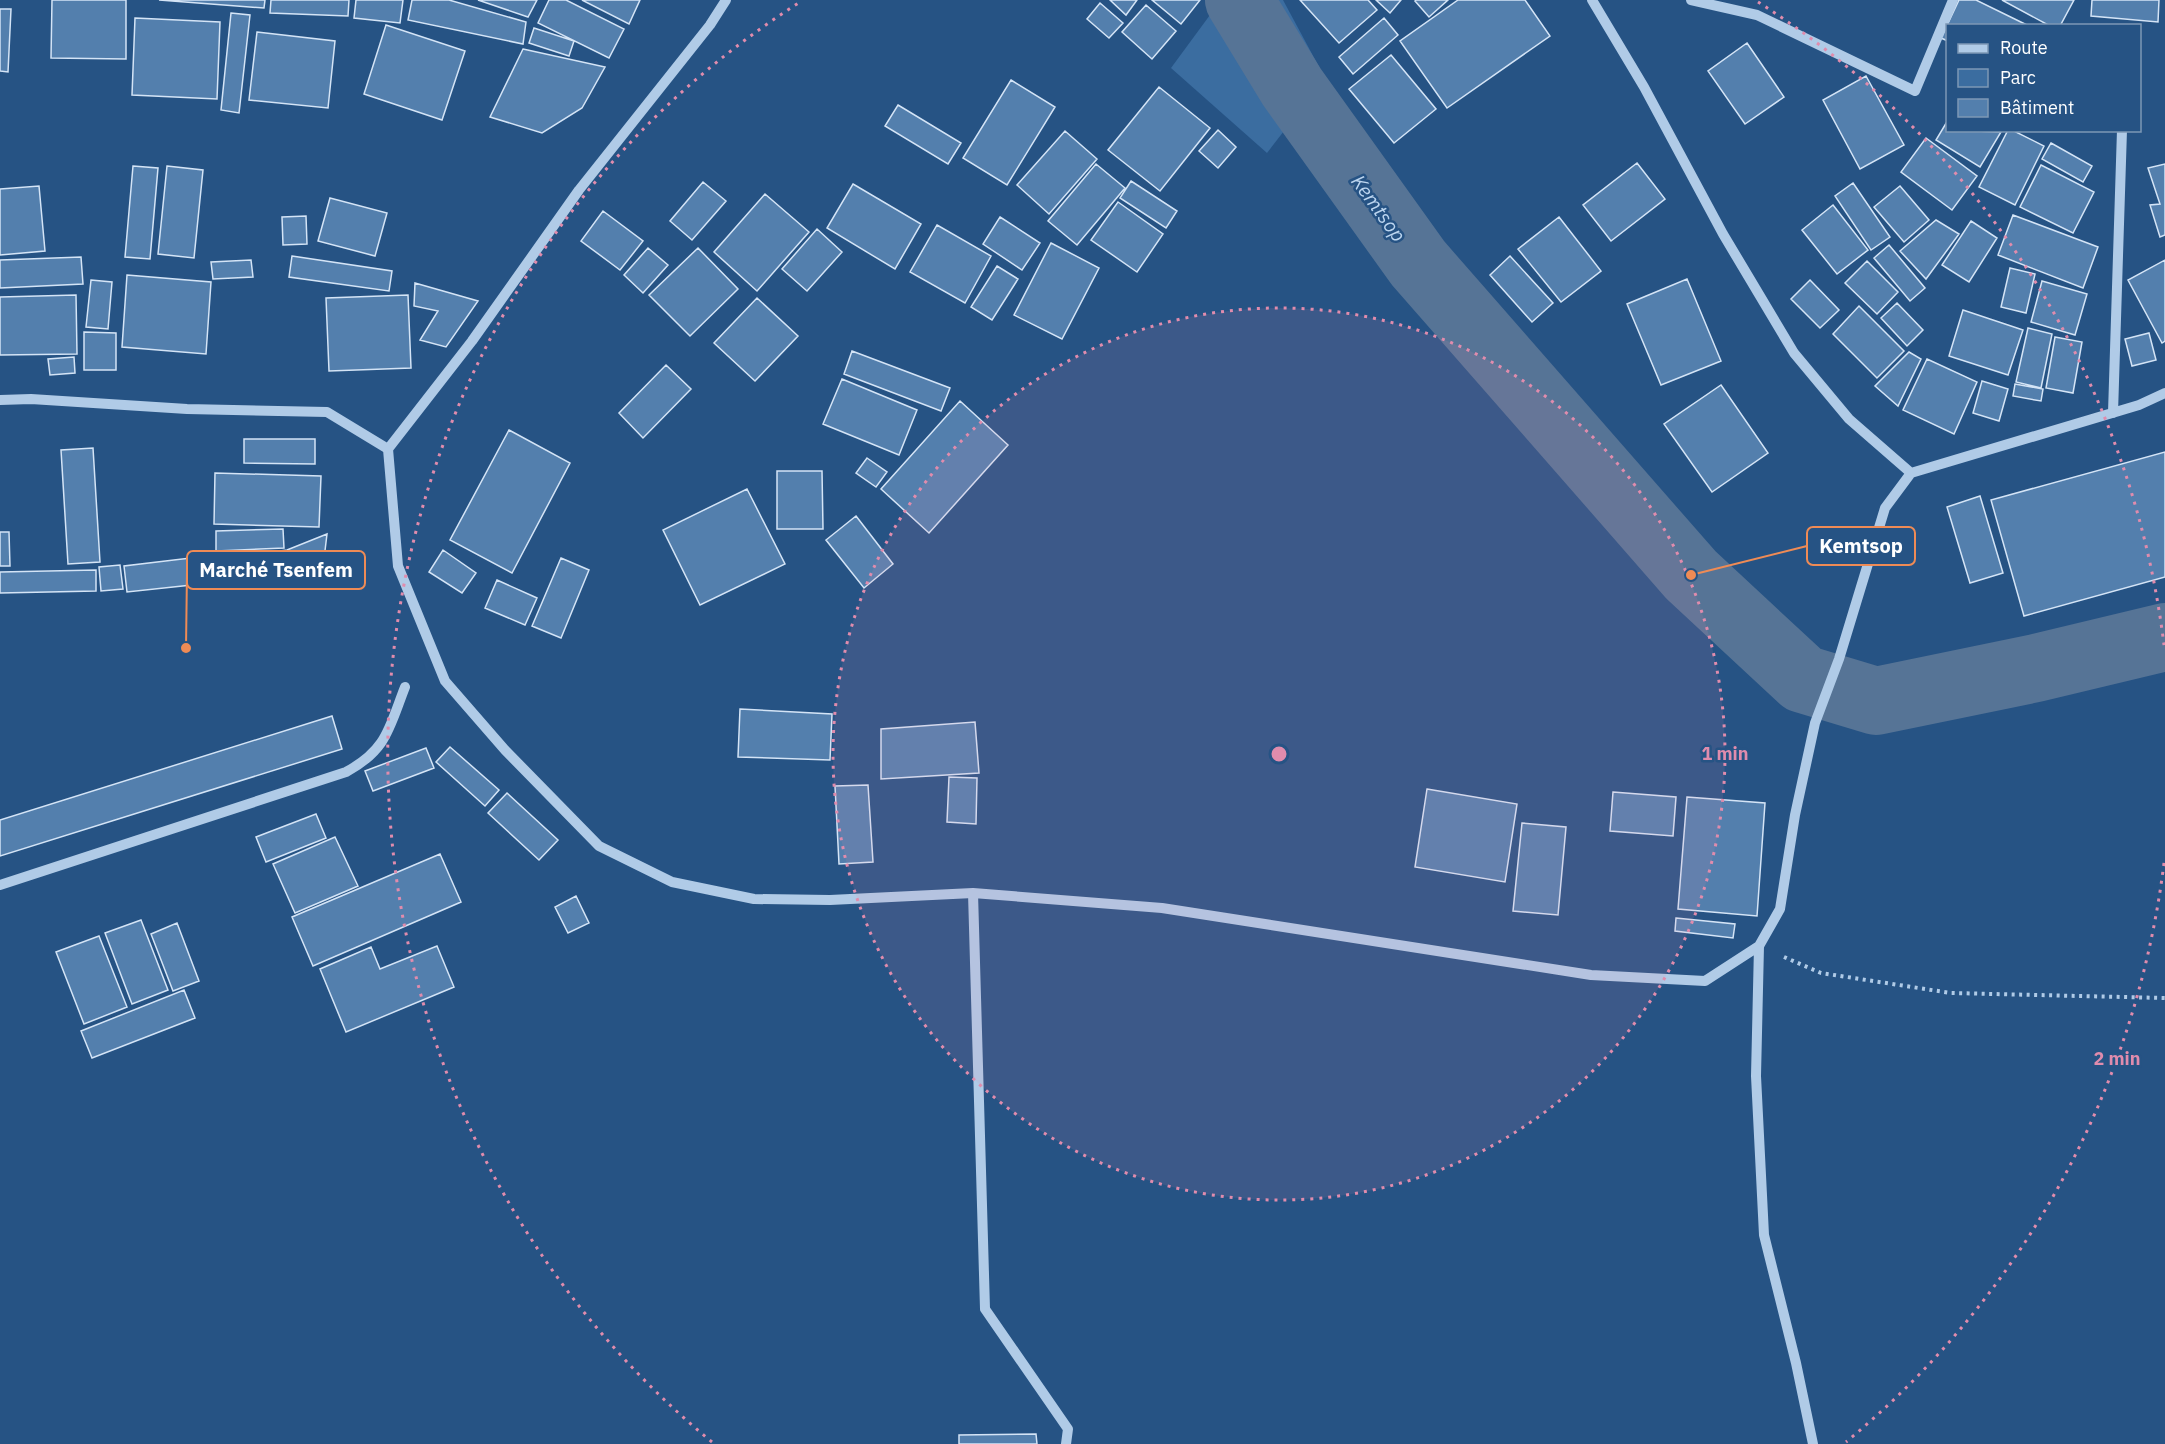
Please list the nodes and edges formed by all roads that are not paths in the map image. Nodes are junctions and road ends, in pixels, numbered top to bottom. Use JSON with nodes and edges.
{"nodes":[{"id":1,"x":726,"y":0,"type":"edge"},
{"id":2,"x":1592,"y":0,"type":"edge"},
{"id":3,"x":1691,"y":0,"type":"edge"},
{"id":4,"x":1953,"y":0,"type":"edge"},
{"id":5,"x":2122,"y":132,"type":"edge"},
{"id":6,"x":2165,"y":393,"type":"edge"},
{"id":7,"x":0,"y":400,"type":"edge"},
{"id":8,"x":2113,"y":413,"type":"junction"},
{"id":9,"x":388,"y":449,"type":"junction"},
{"id":10,"x":1911,"y":473,"type":"junction"},
{"id":11,"x":405,"y":687,"type":"dead end"},
{"id":12,"x":0,"y":885,"type":"edge"},
{"id":13,"x":973,"y":893,"type":"junction"},
{"id":14,"x":1759,"y":946,"type":"junction"},
{"id":15,"x":1066,"y":1444,"type":"edge"},
{"id":16,"x":1813,"y":1444,"type":"edge"}],
"edges":[{"from":1,"to":9,"type":"street"},
{"from":2,"to":10,"type":"street"},
{"from":3,"to":4,"type":"street"},
{"from":5,"to":8,"type":"street"},
{"from":6,"to":8,"type":"street"},
{"from":7,"to":9,"type":"street"},
{"from":8,"to":10,"type":"street"},
{"from":9,"to":13,"type":"street"},
{"from":10,"to":14,"type":"street"},
{"from":11,"to":12,"type":"street"},
{"from":13,"to":14,"type":"street"},
{"from":13,"to":15,"type":"street"},
{"from":14,"to":16,"type":"street"}]}
